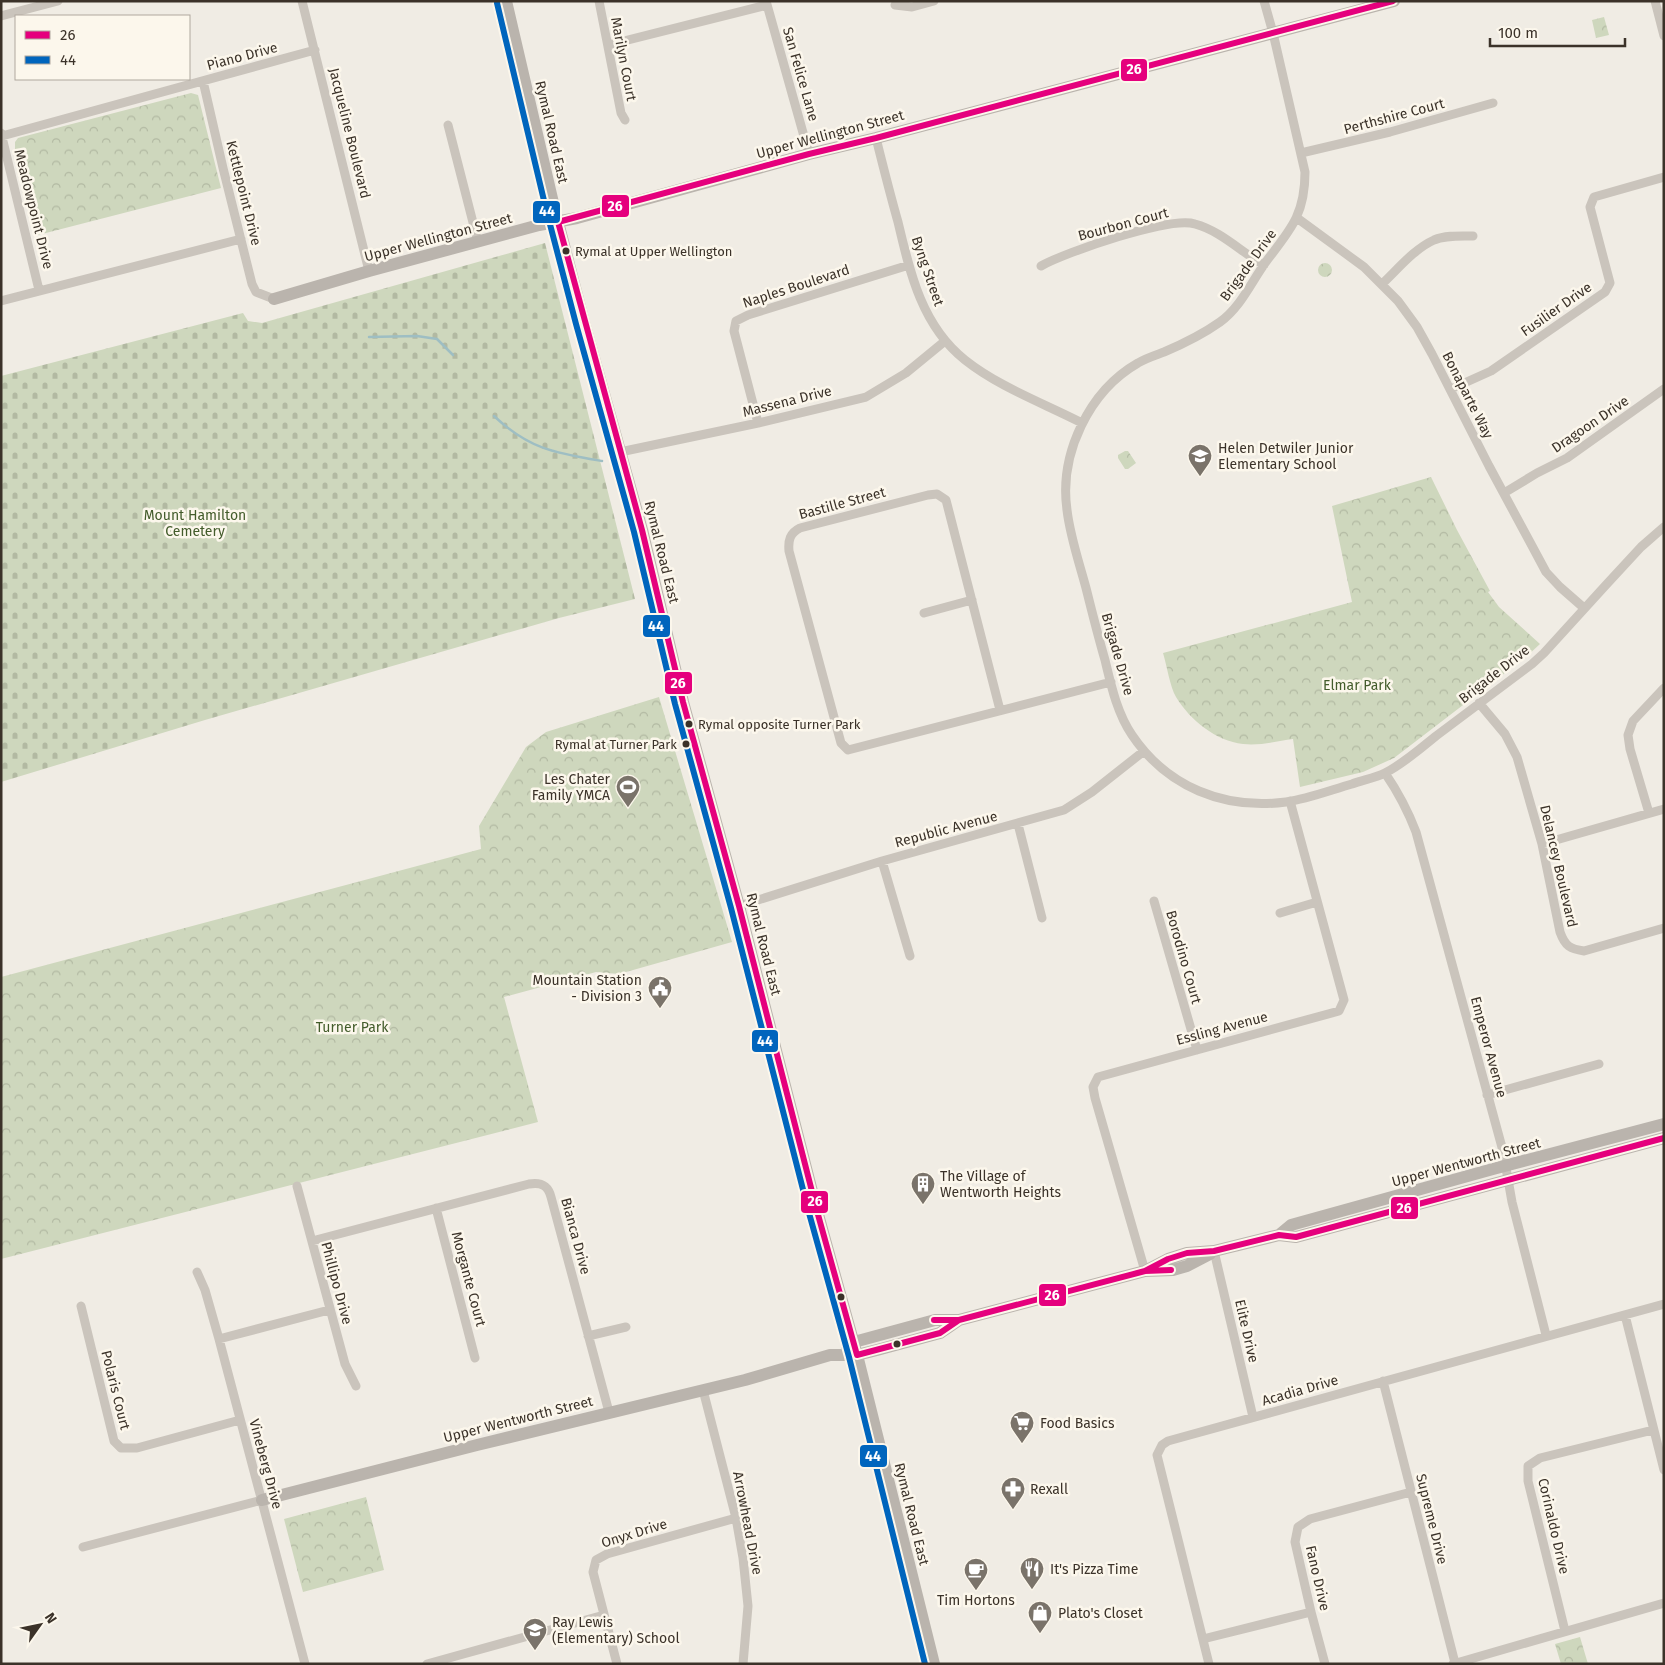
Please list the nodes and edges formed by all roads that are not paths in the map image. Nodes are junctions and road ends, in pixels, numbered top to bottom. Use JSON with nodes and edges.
{"nodes":[{"id":1,"x":58,"y":1,"type":"edge"},
{"id":2,"x":302,"y":1,"type":"edge"},
{"id":3,"x":506,"y":1,"type":"edge"},
{"id":4,"x":599,"y":1,"type":"edge"},
{"id":5,"x":934,"y":1,"type":"edge"},
{"id":6,"x":1264,"y":1,"type":"edge"},
{"id":7,"x":1394,"y":1,"type":"edge"},
{"id":8,"x":1655,"y":1,"type":"edge"},
{"id":9,"x":48,"y":3,"type":"edge"},
{"id":10,"x":766,"y":3,"type":"edge"},
{"id":11,"x":895,"y":5,"type":"dead end"},
{"id":12,"x":1,"y":16,"type":"edge"},
{"id":13,"x":1273,"y":33,"type":"junction"},
{"id":14,"x":1664,"y":36,"type":"edge"},
{"id":15,"x":608,"y":45,"type":"junction"},
{"id":16,"x":315,"y":50,"type":"junction"},
{"id":17,"x":203,"y":81,"type":"junction"},
{"id":18,"x":1493,"y":103,"type":"dead end"},
{"id":19,"x":625,"y":120,"type":"dead end"},
{"id":20,"x":448,"y":125,"type":"dead end"},
{"id":21,"x":2,"y":134,"type":"edge"},
{"id":22,"x":876,"y":138,"type":"junction"},
{"id":23,"x":1301,"y":153,"type":"junction"},
{"id":24,"x":808,"y":154,"type":"junction"},
{"id":25,"x":1664,"y":177,"type":"edge"},
{"id":26,"x":1297,"y":218,"type":"junction"},
{"id":27,"x":558,"y":222,"type":"junction"},
{"id":28,"x":1473,"y":236,"type":"dead end"},
{"id":29,"x":241,"y":239,"type":"junction"},
{"id":30,"x":478,"y":242,"type":"junction"},
{"id":31,"x":909,"y":265,"type":"junction"},
{"id":32,"x":1264,"y":265,"type":"junction"},
{"id":33,"x":1041,"y":266,"type":"dead end"},
{"id":34,"x":370,"y":271,"type":"junction"},
{"id":35,"x":1382,"y":284,"type":"junction"},
{"id":36,"x":39,"y":290,"type":"junction"},
{"id":37,"x":274,"y":299,"type":"joint"},
{"id":38,"x":1,"y":301,"type":"edge"},
{"id":39,"x":944,"y":341,"type":"junction"},
{"id":40,"x":1451,"y":389,"type":"junction"},
{"id":41,"x":1664,"y":389,"type":"edge"},
{"id":42,"x":758,"y":423,"type":"junction"},
{"id":43,"x":1082,"y":423,"type":"junction"},
{"id":44,"x":620,"y":452,"type":"junction"},
{"id":45,"x":1504,"y":493,"type":"junction"},
{"id":46,"x":1664,"y":527,"type":"edge"},
{"id":47,"x":972,"y":600,"type":"junction"},
{"id":48,"x":1584,"y":608,"type":"junction"},
{"id":49,"x":924,"y":613,"type":"dead end"},
{"id":50,"x":1111,"y":682,"type":"junction"},
{"id":51,"x":1664,"y":688,"type":"edge"},
{"id":52,"x":1479,"y":704,"type":"junction"},
{"id":53,"x":1000,"y":710,"type":"junction"},
{"id":54,"x":1144,"y":751,"type":"junction"},
{"id":55,"x":1385,"y":774,"type":"junction"},
{"id":56,"x":1290,"y":801,"type":"junction"},
{"id":57,"x":1664,"y":809,"type":"edge"},
{"id":58,"x":1649,"y":812,"type":"junction"},
{"id":59,"x":1018,"y":824,"type":"junction"},
{"id":60,"x":1542,"y":844,"type":"junction"},
{"id":61,"x":882,"y":861,"type":"junction"},
{"id":62,"x":1154,"y":900,"type":"dead end"},
{"id":63,"x":1317,"y":902,"type":"junction"},
{"id":64,"x":740,"y":906,"type":"junction"},
{"id":65,"x":1280,"y":913,"type":"dead end"},
{"id":66,"x":1042,"y":918,"type":"dead end"},
{"id":67,"x":1664,"y":928,"type":"edge"},
{"id":68,"x":910,"y":956,"type":"dead end"},
{"id":69,"x":1197,"y":1050,"type":"junction"},
{"id":70,"x":1599,"y":1064,"type":"dead end"},
{"id":71,"x":1487,"y":1095,"type":"junction"},
{"id":72,"x":1664,"y":1124,"type":"edge"},
{"id":73,"x":1664,"y":1138,"type":"edge"},
{"id":74,"x":1506,"y":1166,"type":"junction"},
{"id":75,"x":1508,"y":1180,"type":"junction"},
{"id":76,"x":297,"y":1186,"type":"dead end"},
{"id":77,"x":436,"y":1208,"type":"junction"},
{"id":78,"x":1279,"y":1235,"type":"junction"},
{"id":79,"x":312,"y":1241,"type":"junction"},
{"id":80,"x":1214,"y":1251,"type":"junction"},
{"id":81,"x":1145,"y":1271,"type":"junction"},
{"id":82,"x":198,"y":1272,"type":"dead end"},
{"id":83,"x":1664,"y":1304,"type":"edge"},
{"id":84,"x":81,"y":1306,"type":"dead end"},
{"id":85,"x":329,"y":1310,"type":"junction"},
{"id":86,"x":1625,"y":1315,"type":"junction"},
{"id":87,"x":626,"y":1326,"type":"dead end"},
{"id":88,"x":1546,"y":1335,"type":"junction"},
{"id":89,"x":588,"y":1336,"type":"junction"},
{"id":90,"x":219,"y":1339,"type":"junction"},
{"id":91,"x":855,"y":1349,"type":"junction"},
{"id":92,"x":475,"y":1358,"type":"dead end"},
{"id":93,"x":1383,"y":1381,"type":"junction"},
{"id":94,"x":356,"y":1386,"type":"dead end"},
{"id":95,"x":703,"y":1390,"type":"junction"},
{"id":96,"x":609,"y":1412,"type":"junction"},
{"id":97,"x":1253,"y":1417,"type":"junction"},
{"id":98,"x":240,"y":1420,"type":"junction"},
{"id":99,"x":1653,"y":1430,"type":"junction"},
{"id":100,"x":1664,"y":1470,"type":"edge"},
{"id":101,"x":1411,"y":1492,"type":"junction"},
{"id":102,"x":262,"y":1500,"type":"junction"},
{"id":103,"x":736,"y":1518,"type":"junction"},
{"id":104,"x":83,"y":1548,"type":"dead end"},
{"id":105,"x":1664,"y":1603,"type":"edge"},
{"id":106,"x":1311,"y":1612,"type":"junction"},
{"id":107,"x":604,"y":1615,"type":"junction"},
{"id":108,"x":1564,"y":1631,"type":"junction"},
{"id":109,"x":1203,"y":1639,"type":"junction"},
{"id":110,"x":1454,"y":1663,"type":"edge"},
{"id":111,"x":305,"y":1664,"type":"edge"},
{"id":112,"x":427,"y":1664,"type":"edge"},
{"id":113,"x":617,"y":1664,"type":"edge"},
{"id":114,"x":743,"y":1664,"type":"edge"},
{"id":115,"x":934,"y":1664,"type":"edge"},
{"id":116,"x":1209,"y":1664,"type":"edge"},
{"id":117,"x":1325,"y":1664,"type":"edge"}],
"edges":[{"from":1,"to":9,"type":"street"},
{"from":2,"to":16,"type":"street","name":"Jacqueline Boulevard"},
{"from":3,"to":27,"type":"main road","name":"Rymal Road East"},
{"from":4,"to":15,"type":"street","name":"Marilyn Court"},
{"from":5,"to":11,"type":"street"},
{"from":6,"to":13,"type":"street","name":"Brigade Drive"},
{"from":7,"to":13,"type":"main road","name":"Upper Wellington Street"},
{"from":8,"to":14,"type":"street"},
{"from":9,"to":12,"type":"street"},
{"from":10,"to":15,"type":"street"},
{"from":10,"to":24,"type":"street","name":"San Felice Lane"},
{"from":13,"to":22,"type":"main road","name":"Upper Wellington Street"},
{"from":13,"to":23,"type":"street","name":"Brigade Drive"},
{"from":15,"to":19,"type":"street","name":"Marilyn Court"},
{"from":16,"to":17,"type":"street","name":"Piano Drive"},
{"from":16,"to":34,"type":"street","name":"Jacqueline Boulevard"},
{"from":17,"to":21,"type":"street","name":"Piano Drive"},
{"from":17,"to":29,"type":"street","name":"Kettlepoint Drive"},
{"from":18,"to":23,"type":"street","name":"Perthshire Court"},
{"from":20,"to":30,"type":"street"},
{"from":21,"to":36,"type":"street","name":"Meadowpoint Drive"},
{"from":22,"to":24,"type":"main road","name":"Upper Wellington Street"},
{"from":22,"to":31,"type":"street","name":"Byng Street"},
{"from":23,"to":26,"type":"street","name":"Brigade Drive"},
{"from":24,"to":27,"type":"main road","name":"Upper Wellington Street"},
{"from":25,"to":40,"type":"street","name":"Fusilier Drive"},
{"from":26,"to":32,"type":"street","name":"Brigade Drive"},
{"from":26,"to":35,"type":"street","name":"Bonaparte Way"},
{"from":27,"to":30,"type":"main road","name":"Upper Wellington Street"},
{"from":27,"to":44,"type":"main road","name":"Rymal Road East"},
{"from":28,"to":35,"type":"street"},
{"from":29,"to":36,"type":"street"},
{"from":29,"to":37,"type":"street","name":"Kettlepoint Drive"},
{"from":30,"to":34,"type":"main road","name":"Upper Wellington Street"},
{"from":31,"to":39,"type":"street","name":"Byng Street"},
{"from":31,"to":42,"type":"street","name":"Naples Boulevard"},
{"from":32,"to":33,"type":"street","name":"Bourbon Court"},
{"from":32,"to":43,"type":"street","name":"Brigade Drive"},
{"from":34,"to":37,"type":"main road","name":"Upper Wellington Street"},
{"from":35,"to":40,"type":"street","name":"Bonaparte Way"},
{"from":36,"to":38,"type":"street"},
{"from":39,"to":42,"type":"street","name":"Massena Drive"},
{"from":39,"to":43,"type":"street","name":"Byng Street"},
{"from":40,"to":45,"type":"street","name":"Bonaparte Way"},
{"from":41,"to":45,"type":"street","name":"Dragoon Drive"},
{"from":42,"to":44,"type":"street","name":"Massena Drive"},
{"from":43,"to":50,"type":"street","name":"Brigade Drive"},
{"from":44,"to":64,"type":"main road","name":"Rymal Road East"},
{"from":45,"to":48,"type":"street","name":"Bonaparte Way"},
{"from":46,"to":48,"type":"street","name":"Brigade Drive"},
{"from":47,"to":49,"type":"street"},
{"from":47,"to":53,"type":"street","name":"Bastille Street"},
{"from":47,"to":53,"type":"street","name":"Bastille Street"},
{"from":48,"to":52,"type":"street","name":"Brigade Drive"},
{"from":50,"to":53,"type":"street","name":"Bastille Street"},
{"from":50,"to":54,"type":"street","name":"Brigade Drive"},
{"from":51,"to":58,"type":"street"},
{"from":52,"to":55,"type":"street","name":"Brigade Drive"},
{"from":52,"to":60,"type":"street","name":"Delancey Boulevard"},
{"from":54,"to":56,"type":"street","name":"Brigade Drive"},
{"from":54,"to":59,"type":"street","name":"Republic Avenue"},
{"from":55,"to":56,"type":"street","name":"Brigade Drive"},
{"from":55,"to":71,"type":"street","name":"Emperor Avenue"},
{"from":56,"to":63,"type":"street","name":"Essling Avenue"},
{"from":57,"to":58,"type":"street"},
{"from":58,"to":60,"type":"street"},
{"from":59,"to":61,"type":"street","name":"Republic Avenue"},
{"from":59,"to":66,"type":"street"},
{"from":60,"to":67,"type":"street","name":"Delancey Boulevard"},
{"from":61,"to":64,"type":"street","name":"Republic Avenue"},
{"from":61,"to":68,"type":"street"},
{"from":62,"to":69,"type":"street","name":"Borodino Court"},
{"from":63,"to":65,"type":"street"},
{"from":63,"to":69,"type":"street","name":"Essling Avenue"},
{"from":64,"to":91,"type":"main road","name":"Rymal Road East"},
{"from":69,"to":81,"type":"street","name":"Essling Avenue"},
{"from":70,"to":71,"type":"street"},
{"from":71,"to":74,"type":"street","name":"Emperor Avenue"},
{"from":72,"to":74,"type":"main road","name":"Upper Wentworth Street"},
{"from":73,"to":75,"type":"main road","name":"Upper Wentworth Street"},
{"from":74,"to":75,"type":"street","name":"Emperor Avenue"},
{"from":74,"to":78,"type":"main road","name":"Upper Wentworth Street"},
{"from":75,"to":78,"type":"main road","name":"Upper Wentworth Street"},
{"from":75,"to":88,"type":"street","name":"Emperor Avenue"},
{"from":76,"to":79,"type":"street","name":"Phillipo Drive"},
{"from":77,"to":79,"type":"street","name":"Bianca Drive"},
{"from":77,"to":89,"type":"street","name":"Bianca Drive"},
{"from":77,"to":92,"type":"street","name":"Morgante Court"},
{"from":78,"to":80,"type":"main road","name":"Upper Wentworth Street"},
{"from":79,"to":85,"type":"street","name":"Phillipo Drive"},
{"from":80,"to":81,"type":"main road","name":"Upper Wentworth Street"},
{"from":80,"to":97,"type":"street","name":"Elite Drive"},
{"from":81,"to":91,"type":"main road","name":"Upper Wentworth Street"},
{"from":82,"to":90,"type":"street","name":"Vineberg Drive"},
{"from":83,"to":86,"type":"street","name":"Acadia Drive"},
{"from":84,"to":98,"type":"street","name":"Polaris Court"},
{"from":85,"to":90,"type":"street"},
{"from":85,"to":94,"type":"street","name":"Phillipo Drive"},
{"from":86,"to":88,"type":"street","name":"Acadia Drive"},
{"from":86,"to":99,"type":"street"},
{"from":87,"to":89,"type":"street"},
{"from":88,"to":93,"type":"street","name":"Acadia Drive"},
{"from":89,"to":96,"type":"street","name":"Bianca Drive"},
{"from":90,"to":98,"type":"street","name":"Vineberg Drive"},
{"from":91,"to":95,"type":"main road","name":"Upper Wentworth Street"},
{"from":91,"to":115,"type":"main road","name":"Rymal Road East"},
{"from":93,"to":97,"type":"street","name":"Acadia Drive"},
{"from":93,"to":101,"type":"street","name":"Supreme Drive"},
{"from":95,"to":96,"type":"main road","name":"Upper Wentworth Street"},
{"from":95,"to":103,"type":"street","name":"Arrowhead Drive"},
{"from":96,"to":102,"type":"main road","name":"Upper Wentworth Street"},
{"from":97,"to":109,"type":"street","name":"Acadia Drive"},
{"from":98,"to":102,"type":"street","name":"Vineberg Drive"},
{"from":99,"to":100,"type":"street"},
{"from":99,"to":108,"type":"street","name":"Corinaldo Drive"},
{"from":101,"to":106,"type":"street","name":"Fano Drive"},
{"from":101,"to":110,"type":"street","name":"Supreme Drive"},
{"from":102,"to":104,"type":"street","name":"Upper Wentworth Street"},
{"from":102,"to":111,"type":"street","name":"Vineberg Drive"},
{"from":103,"to":107,"type":"street","name":"Onyx Drive"},
{"from":103,"to":114,"type":"street","name":"Arrowhead Drive"},
{"from":105,"to":108,"type":"street"},
{"from":106,"to":109,"type":"street"},
{"from":106,"to":117,"type":"street","name":"Fano Drive"},
{"from":107,"to":112,"type":"street"},
{"from":107,"to":113,"type":"street"},
{"from":108,"to":110,"type":"street"},
{"from":109,"to":116,"type":"street","name":"Acadia Drive"}]}
